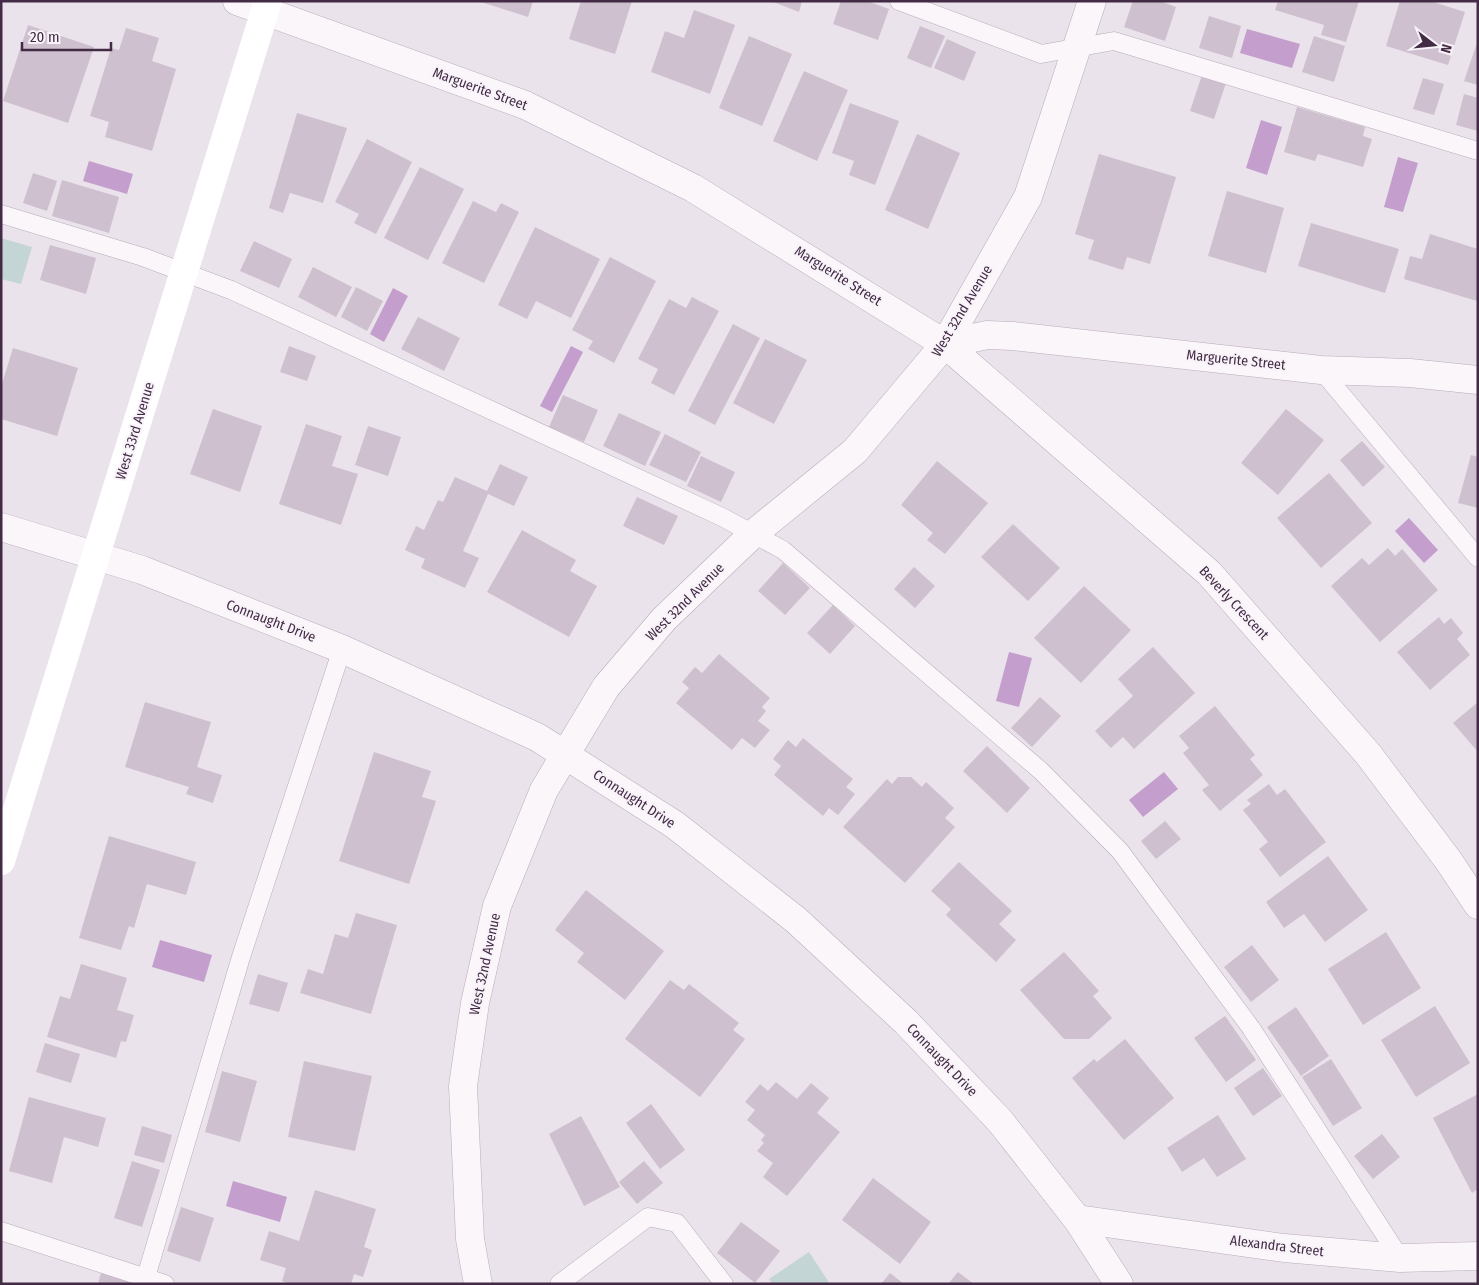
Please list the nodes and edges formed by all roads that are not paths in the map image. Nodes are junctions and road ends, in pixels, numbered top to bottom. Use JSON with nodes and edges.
{"nodes":[{"id":1,"x":237,"y":1,"type":"edge"},
{"id":2,"x":899,"y":1,"type":"edge"},
{"id":3,"x":1092,"y":1,"type":"edge"},
{"id":4,"x":266,"y":6,"type":"edge"},
{"id":5,"x":1077,"y":49,"type":"junction"},
{"id":6,"x":1478,"y":151,"type":"edge"},
{"id":7,"x":1,"y":214,"type":"edge"},
{"id":8,"x":184,"y":273,"type":"junction"},
{"id":9,"x":945,"y":344,"type":"junction"},
{"id":10,"x":1321,"y":370,"type":"junction"},
{"id":11,"x":1478,"y":380,"type":"edge"},
{"id":12,"x":1,"y":527,"type":"edge"},
{"id":13,"x":753,"y":534,"type":"junction"},
{"id":14,"x":96,"y":556,"type":"junction"},
{"id":15,"x":1478,"y":558,"type":"edge"},
{"id":16,"x":342,"y":649,"type":"junction"},
{"id":17,"x":565,"y":754,"type":"junction"},
{"id":18,"x":1,"y":861,"type":"edge"},
{"id":19,"x":1478,"y":905,"type":"edge"},
{"id":20,"x":1077,"y":1219,"type":"junction"},
{"id":21,"x":1,"y":1230,"type":"edge"},
{"id":22,"x":1478,"y":1256,"type":"edge"},
{"id":23,"x":1400,"y":1258,"type":"junction"},
{"id":24,"x":146,"y":1277,"type":"junction"},
{"id":25,"x":165,"y":1284,"type":"edge"},
{"id":26,"x":478,"y":1284,"type":"edge"},
{"id":27,"x":559,"y":1284,"type":"edge"},
{"id":28,"x":724,"y":1284,"type":"edge"},
{"id":29,"x":1119,"y":1284,"type":"edge"}],
"edges":[{"from":1,"to":4,"type":"street","name":"Marguerite Street"},
{"from":2,"to":5,"type":"lane"},
{"from":3,"to":5,"type":"street","name":"West 32nd Avenue"},
{"from":4,"to":8,"type":"street","name":"West 33rd Avenue"},
{"from":4,"to":9,"type":"street","name":"Marguerite Street"},
{"from":5,"to":6,"type":"lane"},
{"from":5,"to":9,"type":"street","name":"West 32nd Avenue"},
{"from":7,"to":8,"type":"lane"},
{"from":8,"to":13,"type":"lane"},
{"from":8,"to":14,"type":"street","name":"West 33rd Avenue"},
{"from":9,"to":10,"type":"street","name":"Marguerite Street"},
{"from":9,"to":13,"type":"street","name":"West 32nd Avenue"},
{"from":9,"to":19,"type":"street","name":"Beverly Crescent"},
{"from":10,"to":11,"type":"street","name":"Marguerite Street"},
{"from":10,"to":15,"type":"lane"},
{"from":12,"to":14,"type":"street","name":"Connaught Drive"},
{"from":13,"to":17,"type":"street","name":"West 32nd Avenue"},
{"from":13,"to":23,"type":"lane"},
{"from":14,"to":16,"type":"street","name":"Connaught Drive"},
{"from":14,"to":18,"type":"street","name":"West 33rd Avenue"},
{"from":16,"to":17,"type":"street","name":"Connaught Drive"},
{"from":16,"to":24,"type":"lane"},
{"from":17,"to":20,"type":"street","name":"Connaught Drive"},
{"from":17,"to":26,"type":"street","name":"West 32nd Avenue"},
{"from":20,"to":23,"type":"street","name":"Alexandra Street"},
{"from":20,"to":29,"type":"street","name":"Connaught Drive"},
{"from":21,"to":24,"type":"lane"},
{"from":22,"to":23,"type":"street","name":"Alexandra Street"},
{"from":24,"to":25,"type":"lane"},
{"from":27,"to":28,"type":"lane"}]}
